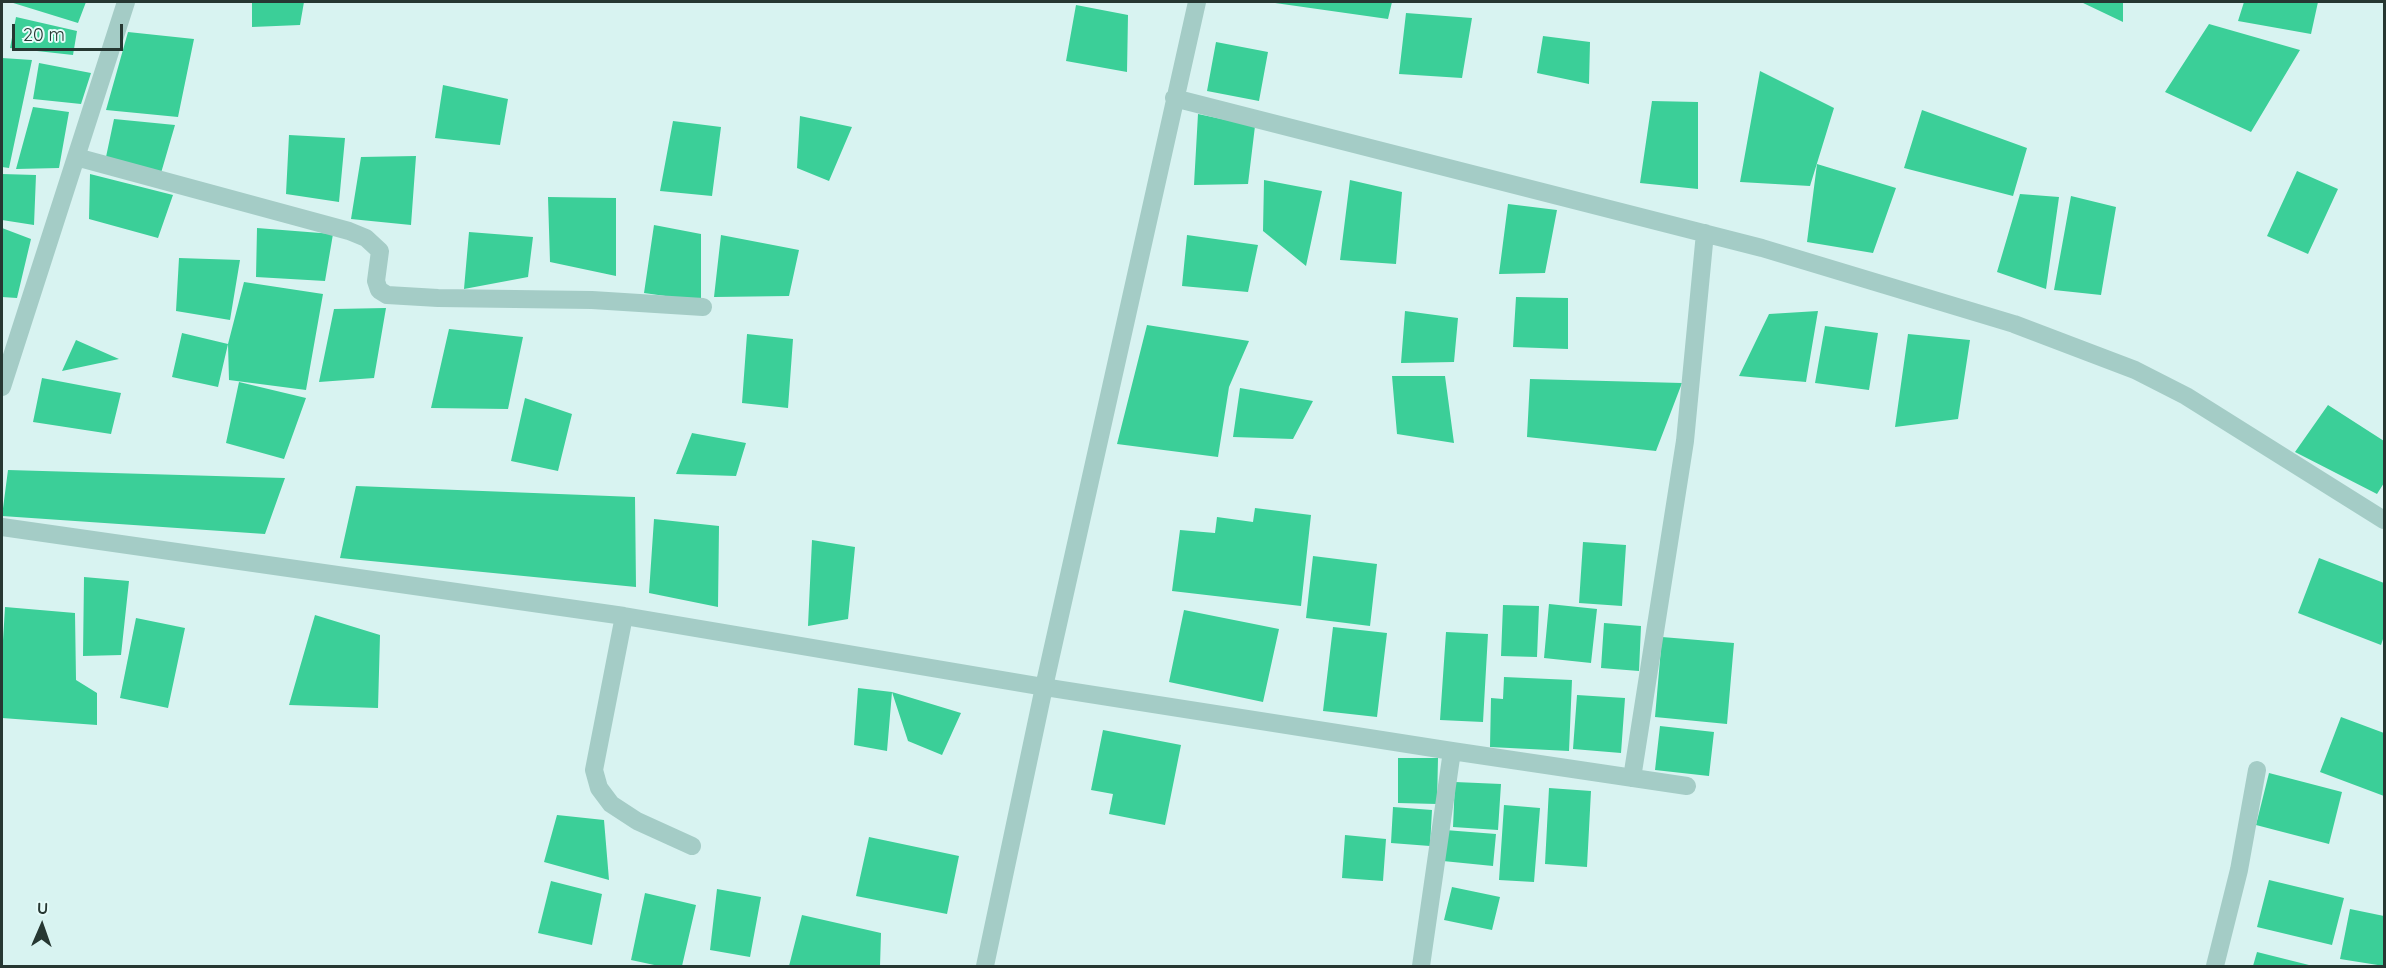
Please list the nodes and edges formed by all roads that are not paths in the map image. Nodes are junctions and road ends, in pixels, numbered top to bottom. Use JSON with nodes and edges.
{"nodes":[{"id":1,"x":126,"y":2,"type":"edge"},
{"id":2,"x":1197,"y":2,"type":"edge"},
{"id":3,"x":1174,"y":98,"type":"junction"},
{"id":4,"x":76,"y":157,"type":"junction"},
{"id":5,"x":1705,"y":233,"type":"junction"},
{"id":6,"x":703,"y":308,"type":"dead end"},
{"id":7,"x":2,"y":387,"type":"edge"},
{"id":8,"x":2385,"y":520,"type":"edge"},
{"id":9,"x":2,"y":527,"type":"edge"},
{"id":10,"x":624,"y":616,"type":"junction"},
{"id":11,"x":1044,"y":687,"type":"junction"},
{"id":12,"x":1452,"y":751,"type":"junction"},
{"id":13,"x":2257,"y":770,"type":"dead end"},
{"id":14,"x":1632,"y":778,"type":"junction"},
{"id":15,"x":1687,"y":786,"type":"dead end"},
{"id":16,"x":692,"y":846,"type":"dead end"},
{"id":17,"x":985,"y":966,"type":"edge"},
{"id":18,"x":1420,"y":966,"type":"edge"},
{"id":19,"x":2215,"y":966,"type":"edge"}],
"edges":[{"from":1,"to":4,"type":"street"},
{"from":2,"to":3,"type":"street"},
{"from":3,"to":5,"type":"street"},
{"from":3,"to":11,"type":"street"},
{"from":4,"to":6,"type":"street"},
{"from":4,"to":7,"type":"street"},
{"from":5,"to":8,"type":"street"},
{"from":5,"to":14,"type":"street"},
{"from":9,"to":10,"type":"street"},
{"from":10,"to":11,"type":"street"},
{"from":10,"to":16,"type":"street"},
{"from":11,"to":12,"type":"street"},
{"from":11,"to":17,"type":"street"},
{"from":12,"to":14,"type":"street"},
{"from":12,"to":18,"type":"street"},
{"from":13,"to":19,"type":"street"},
{"from":14,"to":15,"type":"street"}]}
